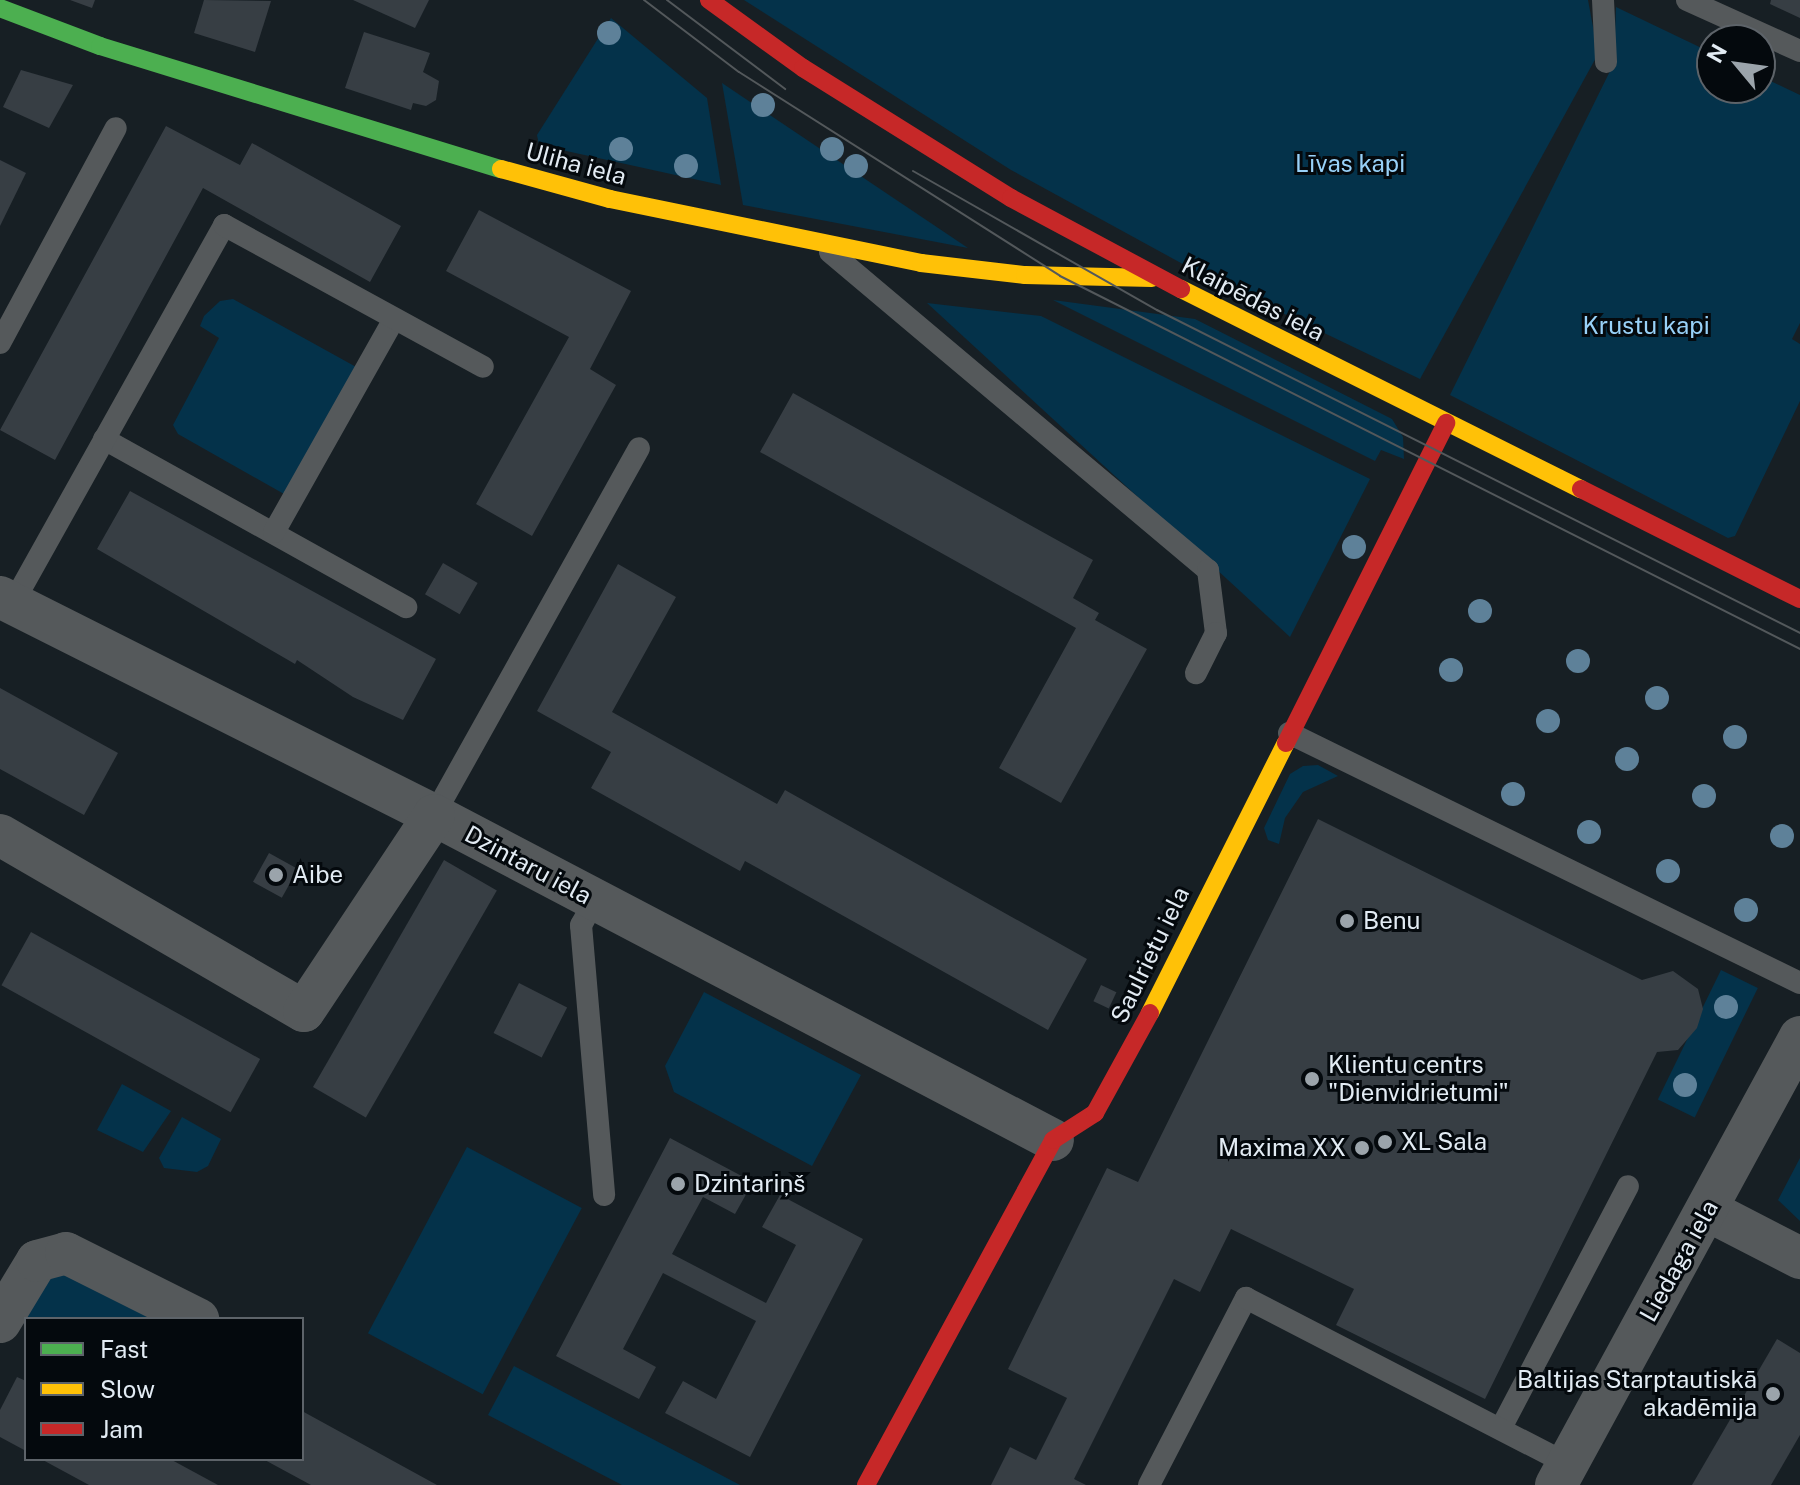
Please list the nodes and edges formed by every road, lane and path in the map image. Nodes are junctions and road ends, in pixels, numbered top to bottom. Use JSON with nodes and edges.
{"nodes":[{"id":1,"x":709,"y":0,"type":"edge"},
{"id":2,"x":1603,"y":0,"type":"edge"},
{"id":3,"x":1687,"y":0,"type":"edge"},
{"id":4,"x":0,"y":8,"type":"edge"},
{"id":5,"x":1800,"y":51,"type":"edge"},
{"id":6,"x":1606,"y":62,"type":"dead end"},
{"id":7,"x":116,"y":128,"type":"dead end"},
{"id":8,"x":820,"y":243,"type":"junction"},
{"id":9,"x":1159,"y":278,"type":"junction"},
{"id":10,"x":394,"y":319,"type":"junction"},
{"id":11,"x":0,"y":343,"type":"edge"},
{"id":12,"x":483,"y":367,"type":"dead end"},
{"id":13,"x":1446,"y":423,"type":"junction"},
{"id":14,"x":104,"y":439,"type":"junction"},
{"id":15,"x":639,"y":448,"type":"dead end"},
{"id":16,"x":274,"y":532,"type":"junction"},
{"id":17,"x":1797,"y":591,"type":"edge"},
{"id":18,"x":7,"y":600,"type":"edge"},
{"id":19,"x":406,"y":607,"type":"dead end"},
{"id":20,"x":1196,"y":673,"type":"dead end"},
{"id":21,"x":1289,"y":733,"type":"junction"},
{"id":22,"x":434,"y":815,"type":"junction"},
{"id":23,"x":0,"y":835,"type":"edge"},
{"id":24,"x":595,"y":900,"type":"junction"},
{"id":25,"x":1800,"y":983,"type":"edge"},
{"id":26,"x":1800,"y":1037,"type":"edge"},
{"id":27,"x":1053,"y":1140,"type":"junction"},
{"id":28,"x":1628,"y":1186,"type":"dead end"},
{"id":29,"x":604,"y":1195,"type":"dead end"},
{"id":30,"x":1707,"y":1210,"type":"junction"},
{"id":31,"x":1800,"y":1258,"type":"edge"},
{"id":32,"x":194,"y":1317,"type":"edge"},
{"id":33,"x":0,"y":1322,"type":"edge"},
{"id":34,"x":1501,"y":1428,"type":"junction"},
{"id":35,"x":1562,"y":1474,"type":"edge"},
{"id":36,"x":866,"y":1485,"type":"edge"},
{"id":37,"x":1149,"y":1485,"type":"edge"}],
"edges":[{"from":1,"to":9,"type":"main road","name":"Klaipēdas iela"},
{"from":2,"to":6,"type":"lane"},
{"from":3,"to":5,"type":"lane"},
{"from":4,"to":8,"type":"main road","name":"Uliha iela"},
{"from":7,"to":11,"type":"lane"},
{"from":8,"to":9,"type":"main road","name":"Uliha iela"},
{"from":8,"to":20,"type":"lane"},
{"from":9,"to":13,"type":"main road","name":"Klaipēdas iela"},
{"from":10,"to":12,"type":"lane"},
{"from":10,"to":14,"type":"lane"},
{"from":10,"to":16,"type":"lane"},
{"from":13,"to":17,"type":"main road","name":"Klaipēdas iela"},
{"from":13,"to":21,"type":"main road","name":"Saulrietu iela"},
{"from":14,"to":16,"type":"lane"},
{"from":14,"to":18,"type":"lane"},
{"from":15,"to":22,"type":"lane"},
{"from":16,"to":19,"type":"lane"},
{"from":18,"to":22,"type":"street","name":"Dzintaru iela"},
{"from":21,"to":25,"type":"lane"},
{"from":21,"to":27,"type":"main road","name":"Saulrietu iela"},
{"from":22,"to":23,"type":"street"},
{"from":22,"to":24,"type":"street","name":"Dzintaru iela"},
{"from":24,"to":27,"type":"street","name":"Dzintaru iela"},
{"from":24,"to":29,"type":"lane"},
{"from":26,"to":30,"type":"street","name":"Liedaga iela"},
{"from":27,"to":36,"type":"main road","name":"Saulrietu iela"},
{"from":28,"to":34,"type":"lane"},
{"from":30,"to":31,"type":"street"},
{"from":30,"to":35,"type":"street","name":"Liedaga iela"},
{"from":32,"to":33,"type":"street"},
{"from":34,"to":35,"type":"lane"},
{"from":34,"to":37,"type":"lane"}]}
